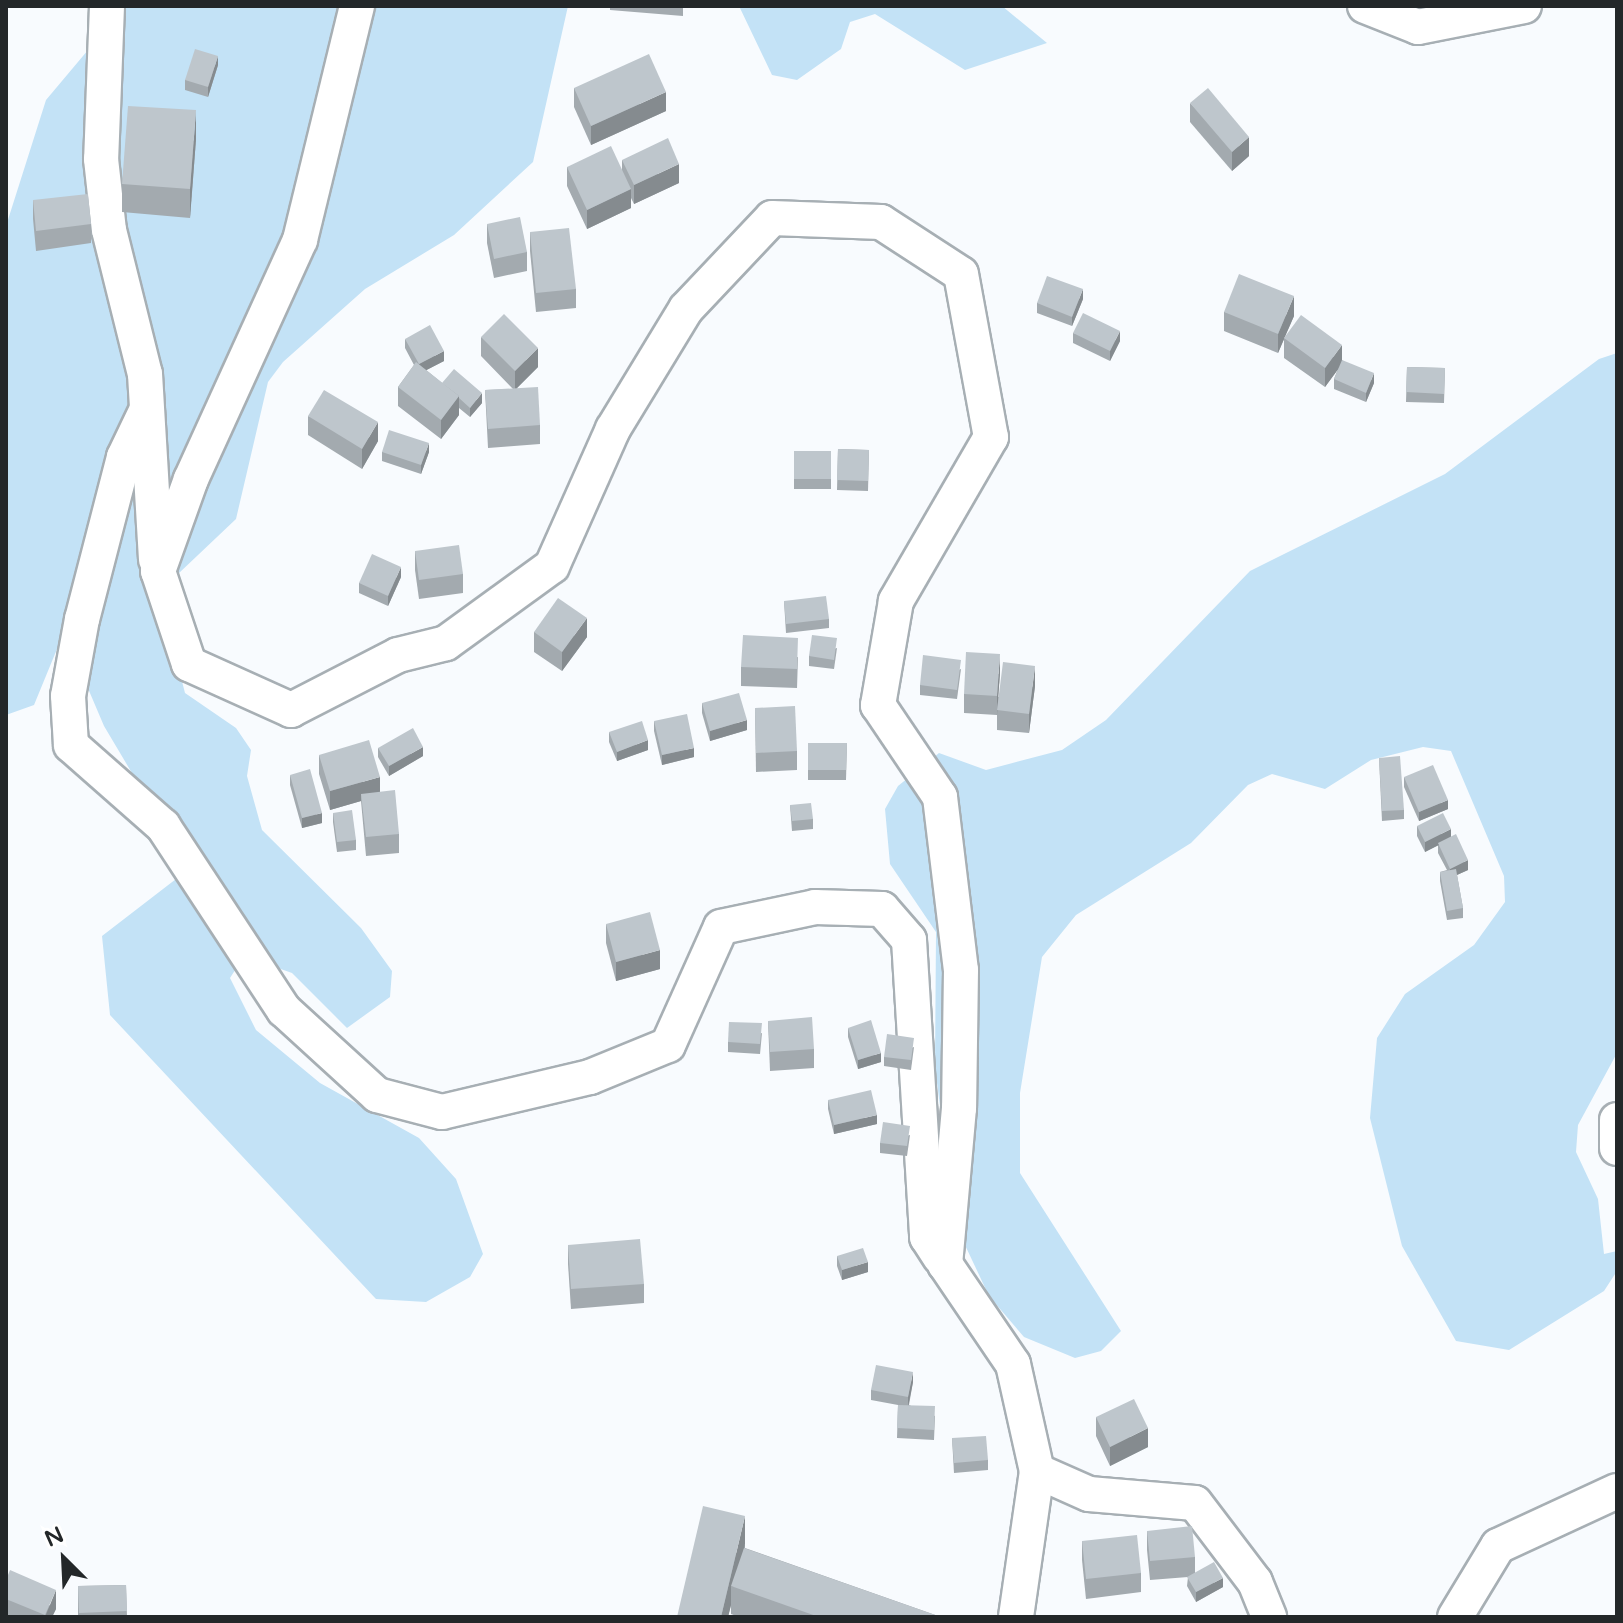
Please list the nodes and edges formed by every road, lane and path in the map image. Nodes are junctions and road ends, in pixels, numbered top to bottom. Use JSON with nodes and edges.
{"nodes":[{"id":1,"x":107,"y":6,"type":"edge"},
{"id":2,"x":357,"y":6,"type":"edge"},
{"id":3,"x":1365,"y":6,"type":"edge"},
{"id":4,"x":1524,"y":6,"type":"edge"},
{"id":5,"x":146,"y":411,"type":"junction"},
{"id":6,"x":158,"y":571,"type":"junction"},
{"id":7,"x":1617,"y":1120,"type":"edge"},
{"id":8,"x":1617,"y":1148,"type":"edge"},
{"id":9,"x":945,"y":1264,"type":"junction"},
{"id":10,"x":1037,"y":1471,"type":"junction"},
{"id":11,"x":1617,"y":1491,"type":"edge"},
{"id":12,"x":1016,"y":1617,"type":"edge"},
{"id":13,"x":1269,"y":1617,"type":"edge"},
{"id":14,"x":1455,"y":1617,"type":"edge"}],
"edges":[{"from":1,"to":5,"type":"street"},
{"from":2,"to":6,"type":"street"},
{"from":3,"to":4,"type":"street"},
{"from":5,"to":6,"type":"street"},
{"from":5,"to":9,"type":"street"},
{"from":6,"to":9,"type":"street"},
{"from":7,"to":8,"type":"street"},
{"from":9,"to":10,"type":"street"},
{"from":10,"to":12,"type":"street"},
{"from":10,"to":13,"type":"street"},
{"from":11,"to":14,"type":"street"}]}
